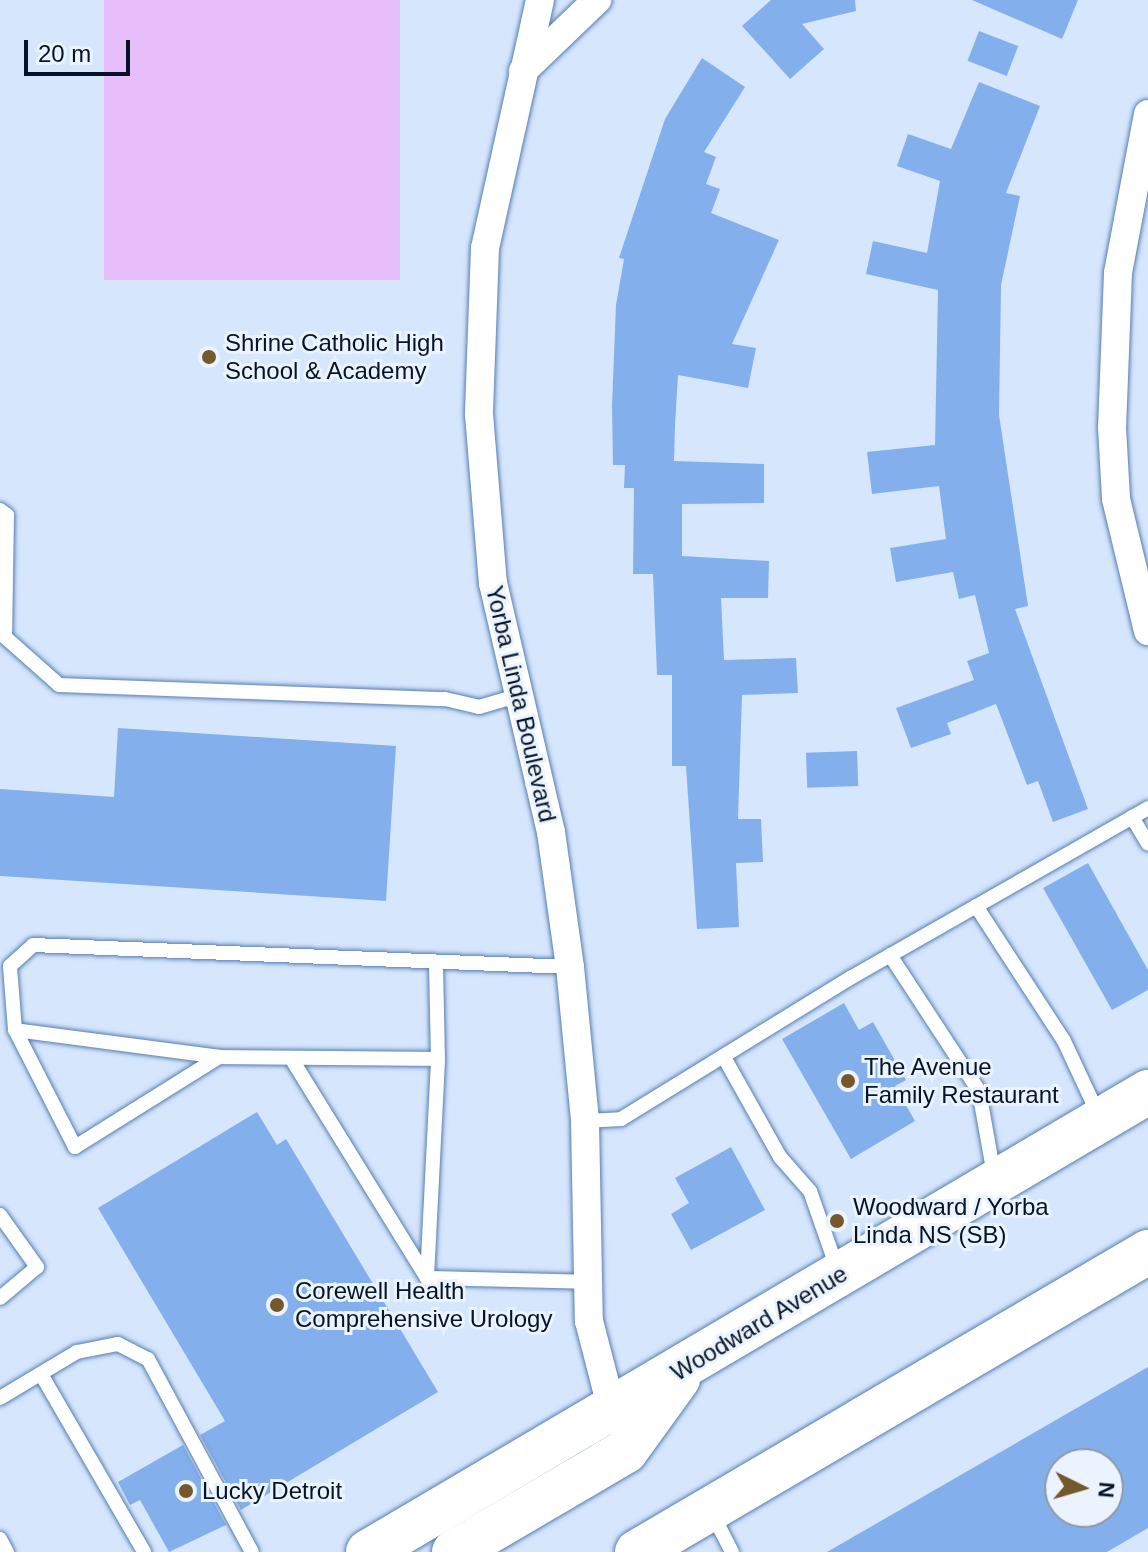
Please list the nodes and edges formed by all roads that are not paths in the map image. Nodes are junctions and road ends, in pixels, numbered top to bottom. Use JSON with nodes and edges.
{"nodes":[{"id":1,"x":540,"y":0,"type":"edge"},
{"id":2,"x":597,"y":0,"type":"edge"},
{"id":3,"x":523,"y":72,"type":"junction"},
{"id":4,"x":1148,"y":114,"type":"edge"},
{"id":5,"x":0,"y":510,"type":"edge"},
{"id":6,"x":1148,"y":631,"type":"edge"},
{"id":7,"x":520,"y":695,"type":"junction"},
{"id":8,"x":1148,"y":808,"type":"edge"},
{"id":9,"x":1132,"y":817,"type":"junction"},
{"id":10,"x":1148,"y":844,"type":"edge"},
{"id":11,"x":976,"y":906,"type":"junction"},
{"id":12,"x":890,"y":955,"type":"junction"},
{"id":13,"x":436,"y":965,"type":"junction"},
{"id":14,"x":570,"y":967,"type":"junction"},
{"id":15,"x":15,"y":1030,"type":"junction"},
{"id":16,"x":219,"y":1057,"type":"junction"},
{"id":17,"x":291,"y":1058,"type":"junction"},
{"id":18,"x":438,"y":1059,"type":"junction"},
{"id":19,"x":725,"y":1059,"type":"junction"},
{"id":20,"x":1148,"y":1092,"type":"edge"},
{"id":21,"x":1101,"y":1120,"type":"junction"},
{"id":22,"x":585,"y":1121,"type":"junction"},
{"id":23,"x":994,"y":1183,"type":"junction"},
{"id":24,"x":0,"y":1215,"type":"edge"},
{"id":25,"x":1148,"y":1252,"type":"edge"},
{"id":26,"x":839,"y":1274,"type":"junction"},
{"id":27,"x":427,"y":1278,"type":"junction"},
{"id":28,"x":588,"y":1282,"type":"junction"},
{"id":29,"x":0,"y":1298,"type":"edge"},
{"id":30,"x":686,"y":1367,"type":"junction"},
{"id":31,"x":41,"y":1374,"type":"junction"},
{"id":32,"x":0,"y":1398,"type":"edge"},
{"id":33,"x":612,"y":1410,"type":"junction"},
{"id":34,"x":710,"y":1509,"type":"junction"},
{"id":35,"x":0,"y":1539,"type":"edge"},
{"id":36,"x":663,"y":1545,"type":"edge"},
{"id":37,"x":7,"y":1552,"type":"edge"},
{"id":38,"x":144,"y":1552,"type":"edge"},
{"id":39,"x":252,"y":1552,"type":"edge"},
{"id":40,"x":368,"y":1552,"type":"edge"},
{"id":41,"x":454,"y":1552,"type":"edge"},
{"id":42,"x":732,"y":1552,"type":"edge"}],
"edges":[{"from":1,"to":3,"type":"street","name":"Yorba Linda Boulevard"},
{"from":2,"to":3,"type":"street"},
{"from":3,"to":7,"type":"street","name":"Yorba Linda Boulevard"},
{"from":4,"to":6,"type":"street"},
{"from":5,"to":7,"type":"lane"},
{"from":7,"to":14,"type":"street","name":"Yorba Linda Boulevard"},
{"from":8,"to":9,"type":"lane"},
{"from":9,"to":10,"type":"lane"},
{"from":9,"to":11,"type":"lane"},
{"from":11,"to":12,"type":"lane"},
{"from":11,"to":21,"type":"lane"},
{"from":12,"to":19,"type":"lane"},
{"from":12,"to":23,"type":"lane"},
{"from":13,"to":14,"type":"lane"},
{"from":13,"to":15,"type":"lane"},
{"from":13,"to":18,"type":"lane"},
{"from":14,"to":22,"type":"street","name":"Yorba Linda Boulevard"},
{"from":15,"to":16,"type":"lane"},
{"from":15,"to":16,"type":"lane"},
{"from":16,"to":17,"type":"lane"},
{"from":17,"to":18,"type":"lane"},
{"from":17,"to":27,"type":"lane"},
{"from":18,"to":27,"type":"lane"},
{"from":19,"to":22,"type":"lane"},
{"from":19,"to":26,"type":"lane"},
{"from":20,"to":21,"type":"main road","name":"Woodward Avenue"},
{"from":21,"to":23,"type":"main road","name":"Woodward Avenue"},
{"from":22,"to":28,"type":"street","name":"Yorba Linda Boulevard"},
{"from":23,"to":26,"type":"main road","name":"Woodward Avenue"},
{"from":24,"to":29,"type":"lane"},
{"from":25,"to":34,"type":"main road"},
{"from":26,"to":30,"type":"main road","name":"Woodward Avenue"},
{"from":27,"to":28,"type":"lane"},
{"from":28,"to":33,"type":"street","name":"Yorba Linda Boulevard"},
{"from":30,"to":33,"type":"main road","name":"Woodward Avenue"},
{"from":30,"to":41,"type":"main road"},
{"from":31,"to":32,"type":"lane"},
{"from":31,"to":38,"type":"lane"},
{"from":31,"to":39,"type":"lane"},
{"from":33,"to":40,"type":"main road","name":"Woodward Avenue"},
{"from":34,"to":36,"type":"main road"},
{"from":34,"to":42,"type":"lane"},
{"from":35,"to":37,"type":"lane"}]}
